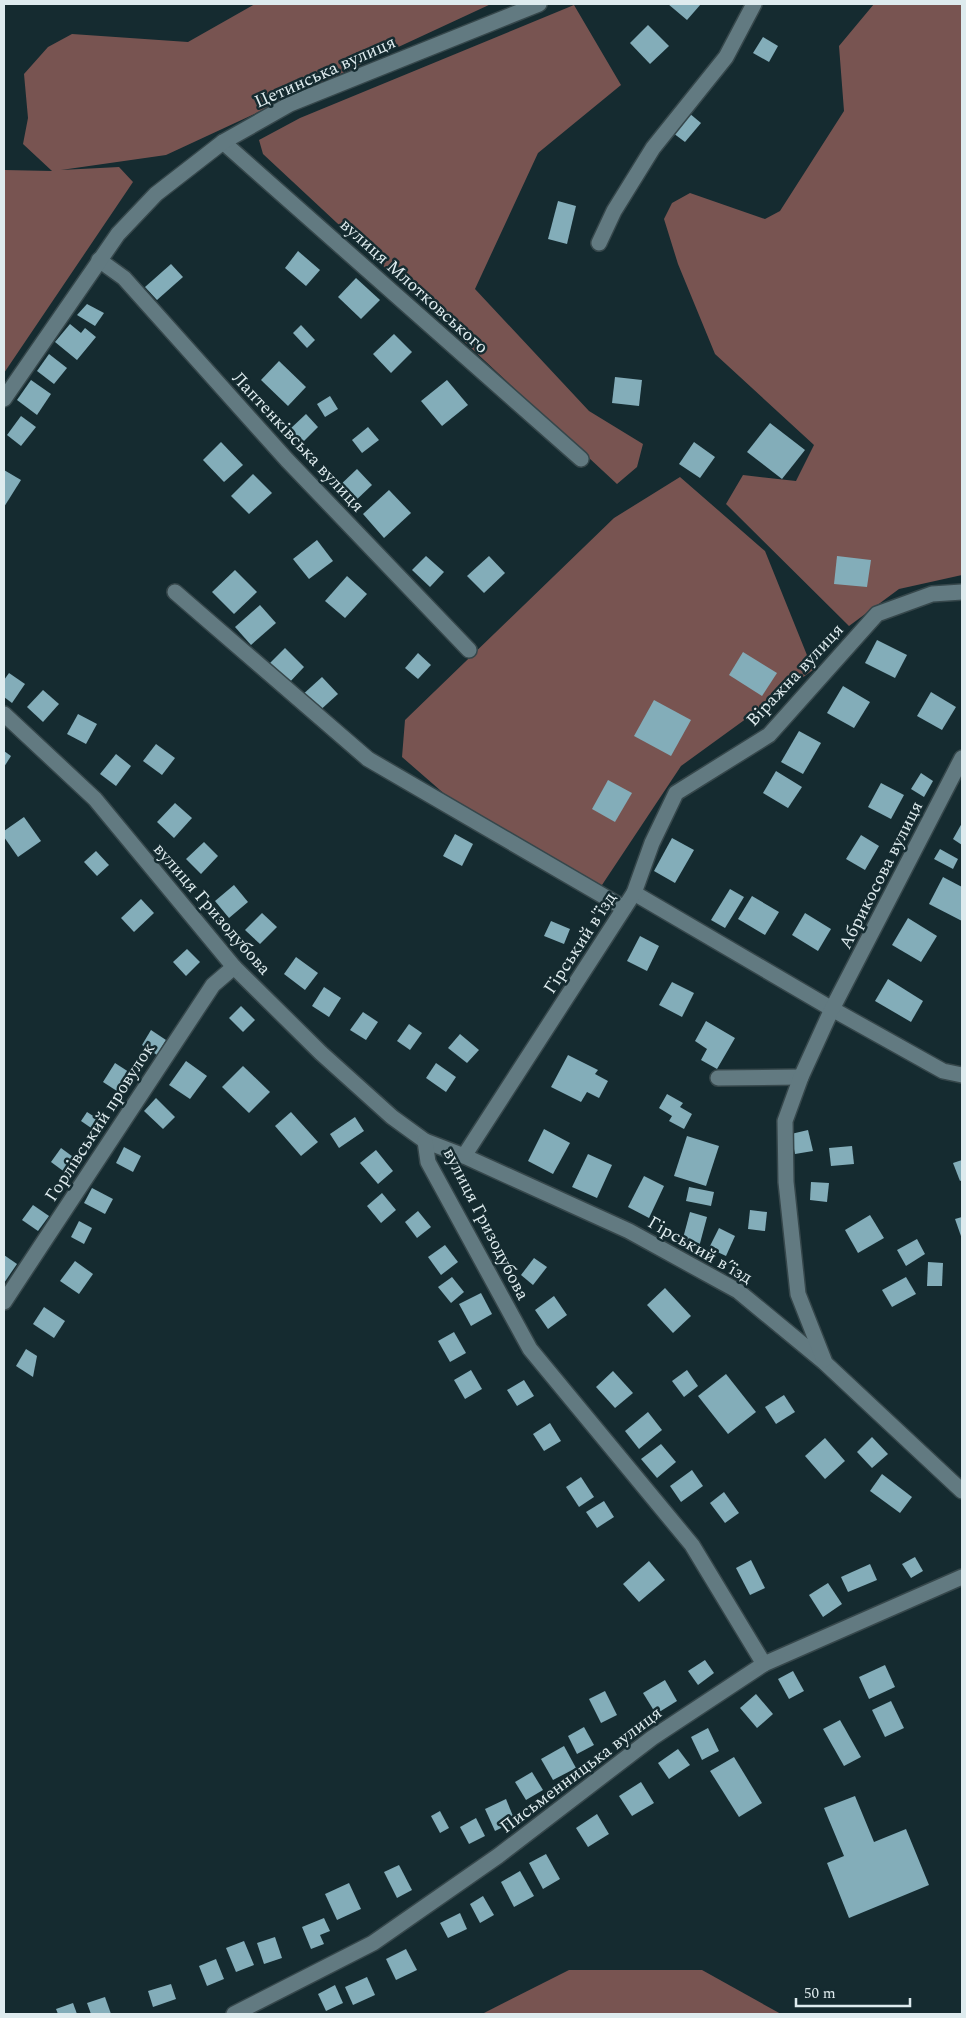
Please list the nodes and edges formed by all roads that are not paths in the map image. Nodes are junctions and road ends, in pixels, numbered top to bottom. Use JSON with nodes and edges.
{"nodes":[{"id":1,"x":539,"y":4,"type":"edge"},
{"id":2,"x":754,"y":4,"type":"edge"},
{"id":3,"x":223,"y":142,"type":"junction"},
{"id":4,"x":598,"y":243,"type":"dead end"},
{"id":5,"x":99,"y":260,"type":"junction"},
{"id":6,"x":4,"y":399,"type":"edge"},
{"id":7,"x":581,"y":459,"type":"dead end"},
{"id":8,"x":175,"y":592,"type":"dead end"},
{"id":9,"x":962,"y":592,"type":"edge"},
{"id":10,"x":469,"y":650,"type":"dead end"},
{"id":11,"x":6,"y":720,"type":"edge"},
{"id":12,"x":962,"y":758,"type":"edge"},
{"id":13,"x":634,"y":892,"type":"junction"},
{"id":14,"x":624,"y":908,"type":"junction"},
{"id":15,"x":234,"y":968,"type":"junction"},
{"id":16,"x":832,"y":1009,"type":"junction"},
{"id":17,"x":962,"y":1075,"type":"edge"},
{"id":18,"x":800,"y":1076,"type":"junction"},
{"id":19,"x":718,"y":1078,"type":"dead end"},
{"id":20,"x":425,"y":1141,"type":"junction"},
{"id":21,"x":464,"y":1156,"type":"junction"},
{"id":22,"x":4,"y":1302,"type":"edge"},
{"id":23,"x":824,"y":1362,"type":"junction"},
{"id":24,"x":962,"y":1491,"type":"edge"},
{"id":25,"x":962,"y":1577,"type":"edge"},
{"id":26,"x":764,"y":1664,"type":"junction"},
{"id":27,"x":234,"y":2014,"type":"edge"}],
"edges":[{"from":1,"to":3,"type":"street","name":"Цетинська вулиця"},
{"from":2,"to":4,"type":"street"},
{"from":3,"to":5,"type":"street","name":"Цетинська вулиця"},
{"from":3,"to":7,"type":"street","name":"вулиця Млотковського"},
{"from":5,"to":6,"type":"street","name":"Цетинська вулиця"},
{"from":5,"to":10,"type":"street","name":"Лаптенківська вулиця"},
{"from":8,"to":14,"type":"street"},
{"from":9,"to":13,"type":"street","name":"Віражна вулиця"},
{"from":11,"to":15,"type":"street","name":"вулиця Гризодубова"},
{"from":12,"to":16,"type":"street","name":"Абрикосова вулиця"},
{"from":13,"to":14,"type":"street","name":"Гірський в'їзд"},
{"from":13,"to":16,"type":"street","name":"Гірський в'їзд"},
{"from":14,"to":21,"type":"street","name":"Гірський в'їзд"},
{"from":15,"to":20,"type":"street","name":"вулиця Гризодубова"},
{"from":15,"to":22,"type":"street","name":"Горлівський провулок"},
{"from":16,"to":17,"type":"street","name":"Гірський в'їзд"},
{"from":16,"to":18,"type":"street"},
{"from":18,"to":19,"type":"street"},
{"from":18,"to":23,"type":"street"},
{"from":20,"to":21,"type":"street","name":"Гірський в’їзд"},
{"from":20,"to":26,"type":"street","name":"вулиця Гризодубова"},
{"from":21,"to":23,"type":"street","name":"Гірський в’їзд"},
{"from":23,"to":24,"type":"street","name":"Гірський в’їзд"},
{"from":25,"to":26,"type":"street","name":"Письменницька вулиця"},
{"from":26,"to":27,"type":"street","name":"Письменницька вулиця"}]}
